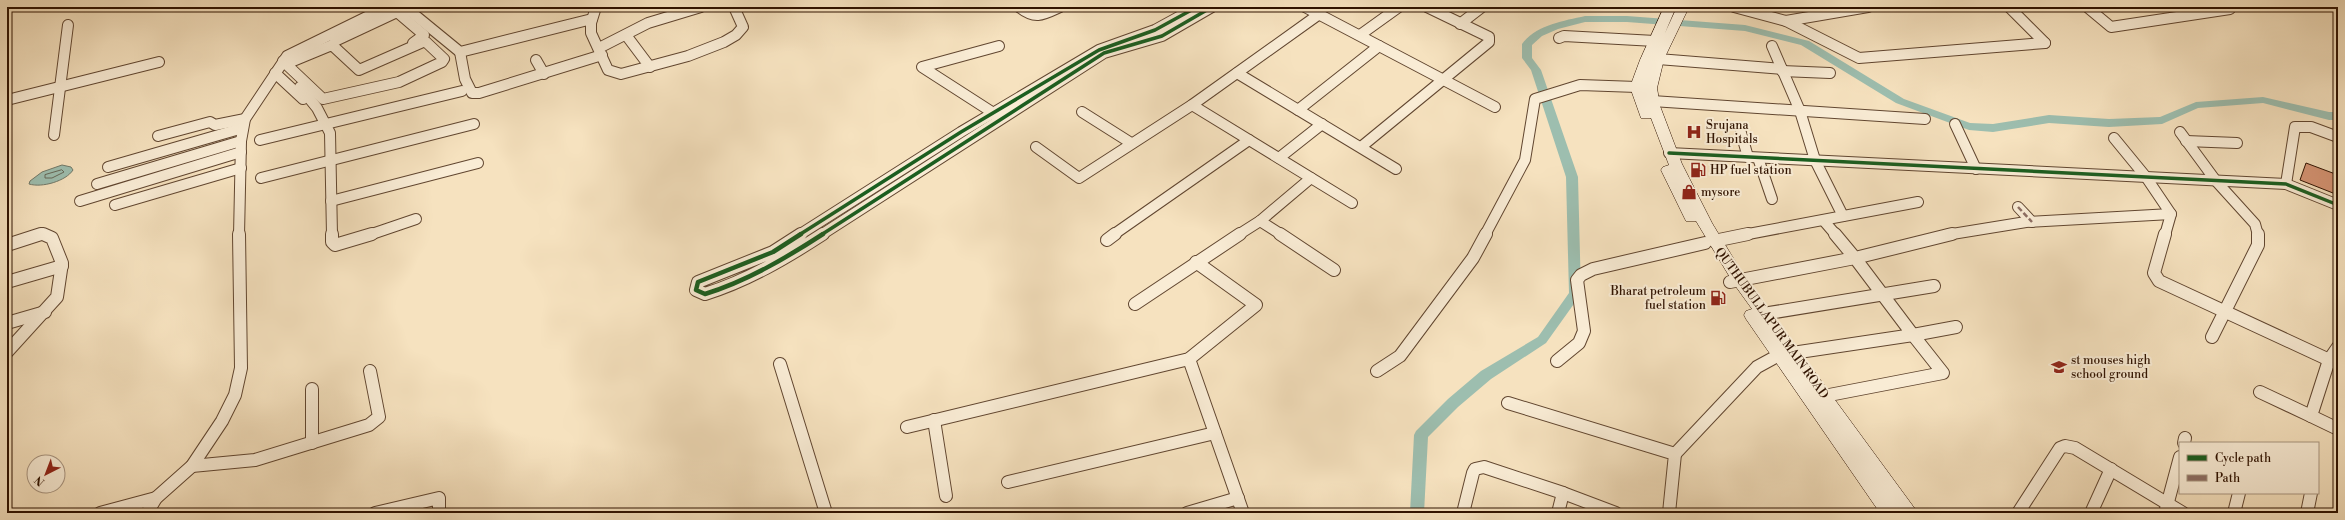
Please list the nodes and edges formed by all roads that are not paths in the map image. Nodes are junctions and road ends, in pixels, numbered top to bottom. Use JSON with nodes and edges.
{"nodes":[{"id":1,"x":387,"y":7,"type":"edge"},
{"id":2,"x":596,"y":7,"type":"edge"},
{"id":3,"x":701,"y":7,"type":"edge"},
{"id":4,"x":734,"y":7,"type":"edge"},
{"id":5,"x":1019,"y":7,"type":"edge"},
{"id":6,"x":1060,"y":7,"type":"edge"},
{"id":7,"x":1197,"y":7,"type":"edge"},
{"id":8,"x":1212,"y":7,"type":"edge"},
{"id":9,"x":1305,"y":7,"type":"edge"},
{"id":10,"x":1399,"y":7,"type":"edge"},
{"id":11,"x":1427,"y":7,"type":"edge"},
{"id":12,"x":1482,"y":7,"type":"edge"},
{"id":13,"x":1734,"y":7,"type":"edge"},
{"id":14,"x":1868,"y":7,"type":"edge"},
{"id":15,"x":2009,"y":7,"type":"edge"},
{"id":16,"x":2087,"y":7,"type":"edge"},
{"id":17,"x":2227,"y":7,"type":"edge"},
{"id":18,"x":1678,"y":8,"type":"edge"},
{"id":19,"x":404,"y":10,"type":"edge"},
{"id":20,"x":1318,"y":15,"type":"junction"},
{"id":21,"x":592,"y":19,"type":"junction"},
{"id":22,"x":1786,"y":21,"type":"junction"},
{"id":23,"x":1460,"y":24,"type":"junction"},
{"id":24,"x":68,"y":25,"type":"dead end"},
{"id":25,"x":1155,"y":34,"type":"junction"},
{"id":26,"x":1663,"y":34,"type":"junction"},
{"id":27,"x":626,"y":35,"type":"junction"},
{"id":28,"x":1360,"y":36,"type":"junction"},
{"id":29,"x":332,"y":38,"type":"junction"},
{"id":30,"x":1559,"y":38,"type":"dead end"},
{"id":31,"x":999,"y":46,"type":"dead end"},
{"id":32,"x":1379,"y":46,"type":"junction"},
{"id":33,"x":1772,"y":46,"type":"dead end"},
{"id":34,"x":600,"y":51,"type":"junction"},
{"id":35,"x":460,"y":52,"type":"junction"},
{"id":36,"x":1658,"y":59,"type":"junction"},
{"id":37,"x":536,"y":60,"type":"dead end"},
{"id":38,"x":159,"y":62,"type":"dead end"},
{"id":39,"x":284,"y":64,"type":"junction"},
{"id":40,"x":650,"y":66,"type":"junction"},
{"id":41,"x":1782,"y":70,"type":"junction"},
{"id":42,"x":1237,"y":73,"type":"junction"},
{"id":43,"x":1830,"y":73,"type":"dead end"},
{"id":44,"x":544,"y":74,"type":"junction"},
{"id":45,"x":1443,"y":80,"type":"junction"},
{"id":46,"x":59,"y":87,"type":"junction"},
{"id":47,"x":1637,"y":87,"type":"junction"},
{"id":48,"x":462,"y":91,"type":"dead end"},
{"id":49,"x":7,"y":100,"type":"edge"},
{"id":50,"x":1652,"y":101,"type":"junction"},
{"id":51,"x":1192,"y":105,"type":"junction"},
{"id":52,"x":1495,"y":107,"type":"dead end"},
{"id":53,"x":1298,"y":110,"type":"junction"},
{"id":54,"x":1800,"y":111,"type":"junction"},
{"id":55,"x":1082,"y":112,"type":"dead end"},
{"id":56,"x":995,"y":114,"type":"junction"},
{"id":57,"x":1925,"y":119,"type":"dead end"},
{"id":58,"x":244,"y":124,"type":"junction"},
{"id":59,"x":327,"y":124,"type":"junction"},
{"id":60,"x":474,"y":124,"type":"dead end"},
{"id":61,"x":1322,"y":124,"type":"junction"},
{"id":62,"x":1955,"y":124,"type":"dead end"},
{"id":63,"x":1741,"y":133,"type":"dead end"},
{"id":64,"x":54,"y":135,"type":"dead end"},
{"id":65,"x":158,"y":136,"type":"dead end"},
{"id":66,"x":2338,"y":137,"type":"edge"},
{"id":67,"x":2114,"y":138,"type":"dead end"},
{"id":68,"x":260,"y":140,"type":"dead end"},
{"id":69,"x":1249,"y":140,"type":"junction"},
{"id":70,"x":1131,"y":143,"type":"junction"},
{"id":71,"x":2237,"y":143,"type":"dead end"},
{"id":72,"x":241,"y":147,"type":"junction"},
{"id":73,"x":1362,"y":147,"type":"junction"},
{"id":74,"x":1036,"y":148,"type":"dead end"},
{"id":75,"x":1669,"y":152,"type":"junction"},
{"id":76,"x":1279,"y":158,"type":"junction"},
{"id":77,"x":1753,"y":158,"type":"junction"},
{"id":78,"x":1816,"y":160,"type":"junction"},
{"id":79,"x":330,"y":162,"type":"junction"},
{"id":80,"x":478,"y":163,"type":"dead end"},
{"id":81,"x":108,"y":167,"type":"dead end"},
{"id":82,"x":241,"y":168,"type":"junction"},
{"id":83,"x":1976,"y":168,"type":"junction"},
{"id":84,"x":1396,"y":169,"type":"dead end"},
{"id":85,"x":2146,"y":176,"type":"junction"},
{"id":86,"x":261,"y":178,"type":"dead end"},
{"id":87,"x":1311,"y":178,"type":"junction"},
{"id":88,"x":2216,"y":181,"type":"junction"},
{"id":89,"x":97,"y":184,"type":"dead end"},
{"id":90,"x":2286,"y":184,"type":"junction"},
{"id":91,"x":1772,"y":199,"type":"dead end"},
{"id":92,"x":80,"y":201,"type":"dead end"},
{"id":93,"x":331,"y":201,"type":"junction"},
{"id":94,"x":1918,"y":202,"type":"dead end"},
{"id":95,"x":1352,"y":203,"type":"dead end"},
{"id":96,"x":115,"y":205,"type":"dead end"},
{"id":97,"x":2338,"y":205,"type":"edge"},
{"id":98,"x":2018,"y":207,"type":"dead end"},
{"id":99,"x":2171,"y":214,"type":"junction"},
{"id":100,"x":1843,"y":216,"type":"junction"},
{"id":101,"x":416,"y":219,"type":"dead end"},
{"id":102,"x":1260,"y":221,"type":"junction"},
{"id":103,"x":1824,"y":221,"type":"junction"},
{"id":104,"x":2032,"y":222,"type":"junction"},
{"id":105,"x":1107,"y":240,"type":"dead end"},
{"id":106,"x":1709,"y":242,"type":"junction"},
{"id":107,"x":7,"y":245,"type":"edge"},
{"id":108,"x":1855,"y":258,"type":"junction"},
{"id":109,"x":1196,"y":262,"type":"junction"},
{"id":110,"x":62,"y":266,"type":"junction"},
{"id":111,"x":1334,"y":270,"type":"dead end"},
{"id":112,"x":1734,"y":281,"type":"junction"},
{"id":113,"x":7,"y":282,"type":"edge"},
{"id":114,"x":1934,"y":286,"type":"dead end"},
{"id":115,"x":1882,"y":293,"type":"junction"},
{"id":116,"x":1135,"y":304,"type":"dead end"},
{"id":117,"x":46,"y":311,"type":"junction"},
{"id":118,"x":2223,"y":312,"type":"junction"},
{"id":119,"x":1763,"y":314,"type":"junction"},
{"id":120,"x":7,"y":323,"type":"edge"},
{"id":121,"x":1956,"y":327,"type":"dead end"},
{"id":122,"x":1913,"y":335,"type":"junction"},
{"id":123,"x":2212,"y":337,"type":"dead end"},
{"id":124,"x":2338,"y":347,"type":"edge"},
{"id":125,"x":7,"y":352,"type":"edge"},
{"id":126,"x":1785,"y":354,"type":"junction"},
{"id":127,"x":1189,"y":359,"type":"junction"},
{"id":128,"x":1557,"y":361,"type":"dead end"},
{"id":129,"x":2334,"y":362,"type":"edge"},
{"id":130,"x":780,"y":364,"type":"dead end"},
{"id":131,"x":370,"y":371,"type":"dead end"},
{"id":132,"x":1377,"y":371,"type":"dead end"},
{"id":133,"x":312,"y":389,"type":"dead end"},
{"id":134,"x":2260,"y":392,"type":"dead end"},
{"id":135,"x":1824,"y":396,"type":"junction"},
{"id":136,"x":1508,"y":403,"type":"dead end"},
{"id":137,"x":2311,"y":416,"type":"junction"},
{"id":138,"x":934,"y":420,"type":"junction"},
{"id":139,"x":907,"y":427,"type":"dead end"},
{"id":140,"x":2338,"y":429,"type":"edge"},
{"id":141,"x":1215,"y":433,"type":"junction"},
{"id":142,"x":312,"y":443,"type":"junction"},
{"id":143,"x":1675,"y":454,"type":"junction"},
{"id":144,"x":2179,"y":461,"type":"edge"},
{"id":145,"x":192,"y":466,"type":"junction"},
{"id":146,"x":2111,"y":469,"type":"junction"},
{"id":147,"x":1008,"y":482,"type":"dead end"},
{"id":148,"x":1563,"y":493,"type":"junction"},
{"id":149,"x":2239,"y":494,"type":"edge"},
{"id":150,"x":2311,"y":494,"type":"edge"},
{"id":151,"x":946,"y":496,"type":"dead end"},
{"id":152,"x":156,"y":498,"type":"junction"},
{"id":153,"x":1238,"y":498,"type":"junction"},
{"id":154,"x":2167,"y":509,"type":"edge"},
{"id":155,"x":100,"y":513,"type":"edge"},
{"id":156,"x":147,"y":513,"type":"edge"},
{"id":157,"x":375,"y":513,"type":"edge"},
{"id":158,"x":439,"y":513,"type":"edge"},
{"id":159,"x":826,"y":513,"type":"edge"},
{"id":160,"x":1187,"y":513,"type":"edge"},
{"id":161,"x":1243,"y":513,"type":"edge"},
{"id":162,"x":1463,"y":513,"type":"edge"},
{"id":163,"x":1558,"y":513,"type":"edge"},
{"id":164,"x":1616,"y":513,"type":"edge"},
{"id":165,"x":1669,"y":513,"type":"edge"},
{"id":166,"x":1890,"y":513,"type":"edge"},
{"id":167,"x":1909,"y":513,"type":"edge"},
{"id":168,"x":2018,"y":513,"type":"edge"},
{"id":169,"x":2091,"y":513,"type":"edge"},
{"id":170,"x":2183,"y":513,"type":"edge"},
{"id":171,"x":2234,"y":513,"type":"edge"},
{"id":172,"x":2307,"y":513,"type":"edge"}],
"edges":[{"from":1,"to":29,"type":"street"},
{"from":2,"to":21,"type":"street"},
{"from":3,"to":27,"type":"street"},
{"from":4,"to":40,"type":"street"},
{"from":5,"to":6,"type":"street"},
{"from":7,"to":25,"type":"street"},
{"from":8,"to":25,"type":"street"},
{"from":9,"to":20,"type":"street"},
{"from":10,"to":28,"type":"street"},
{"from":11,"to":23,"type":"street"},
{"from":12,"to":23,"type":"street"},
{"from":13,"to":22,"type":"street"},
{"from":14,"to":22,"type":"street"},
{"from":15,"to":22,"type":"street"},
{"from":16,"to":17,"type":"street"},
{"from":18,"to":26,"type":"main road","name":"QUTHUBULLAPUR MAIN ROAD"},
{"from":19,"to":29,"type":"street"},
{"from":19,"to":29,"type":"street"},
{"from":19,"to":35,"type":"street"},
{"from":20,"to":28,"type":"street"},
{"from":20,"to":42,"type":"street"},
{"from":21,"to":34,"type":"street"},
{"from":21,"to":35,"type":"street"},
{"from":23,"to":45,"type":"street"},
{"from":24,"to":46,"type":"street"},
{"from":25,"to":56,"type":"street"},
{"from":25,"to":56,"type":"street"},
{"from":26,"to":30,"type":"street"},
{"from":26,"to":36,"type":"main road","name":"QUTHUBULLAPUR MAIN ROAD"},
{"from":26,"to":47,"type":"main road","name":"QUTHUBULLAPUR MAIN ROAD"},
{"from":27,"to":34,"type":"street"},
{"from":27,"to":40,"type":"street"},
{"from":28,"to":32,"type":"street"},
{"from":29,"to":39,"type":"street"},
{"from":31,"to":56,"type":"street"},
{"from":32,"to":45,"type":"street"},
{"from":32,"to":53,"type":"street"},
{"from":33,"to":41,"type":"street"},
{"from":34,"to":40,"type":"street"},
{"from":34,"to":44,"type":"street"},
{"from":35,"to":44,"type":"street"},
{"from":36,"to":41,"type":"street"},
{"from":36,"to":50,"type":"main road","name":"QUTHUBULLAPUR MAIN ROAD"},
{"from":37,"to":44,"type":"street"},
{"from":38,"to":46,"type":"street"},
{"from":39,"to":39,"type":"street"},
{"from":39,"to":58,"type":"street"},
{"from":39,"to":59,"type":"street"},
{"from":41,"to":43,"type":"street"},
{"from":41,"to":54,"type":"street"},
{"from":42,"to":51,"type":"street"},
{"from":42,"to":53,"type":"street"},
{"from":45,"to":52,"type":"street"},
{"from":45,"to":73,"type":"street"},
{"from":46,"to":49,"type":"street"},
{"from":46,"to":64,"type":"street"},
{"from":47,"to":106,"type":"main road","name":"QUTHUBULLAPUR MAIN ROAD"},
{"from":47,"to":132,"type":"street"},
{"from":48,"to":59,"type":"street"},
{"from":50,"to":54,"type":"street"},
{"from":50,"to":75,"type":"main road","name":"QUTHUBULLAPUR MAIN ROAD"},
{"from":51,"to":69,"type":"street"},
{"from":51,"to":70,"type":"street"},
{"from":53,"to":61,"type":"street"},
{"from":54,"to":57,"type":"street"},
{"from":54,"to":78,"type":"street"},
{"from":55,"to":70,"type":"street"},
{"from":58,"to":65,"type":"street"},
{"from":58,"to":72,"type":"street"},
{"from":58,"to":81,"type":"street"},
{"from":59,"to":68,"type":"street"},
{"from":59,"to":79,"type":"street"},
{"from":60,"to":79,"type":"street"},
{"from":61,"to":73,"type":"street"},
{"from":61,"to":76,"type":"street"},
{"from":62,"to":83,"type":"street"},
{"from":63,"to":77,"type":"street"},
{"from":66,"to":90,"type":"street"},
{"from":67,"to":85,"type":"street"},
{"from":69,"to":76,"type":"street"},
{"from":69,"to":105,"type":"street"},
{"from":70,"to":74,"type":"street"},
{"from":71,"to":88,"type":"street"},
{"from":72,"to":82,"type":"street"},
{"from":72,"to":89,"type":"street"},
{"from":72,"to":92,"type":"street"},
{"from":73,"to":84,"type":"street"},
{"from":75,"to":77,"type":"street"},
{"from":75,"to":106,"type":"main road","name":"QUTHUBULLAPUR MAIN ROAD"},
{"from":76,"to":87,"type":"street"},
{"from":77,"to":78,"type":"street"},
{"from":77,"to":91,"type":"street"},
{"from":78,"to":83,"type":"street"},
{"from":78,"to":100,"type":"street"},
{"from":79,"to":86,"type":"street"},
{"from":79,"to":93,"type":"street"},
{"from":80,"to":93,"type":"street"},
{"from":82,"to":96,"type":"street"},
{"from":82,"to":145,"type":"street"},
{"from":83,"to":85,"type":"street"},
{"from":85,"to":88,"type":"street"},
{"from":85,"to":99,"type":"street"},
{"from":87,"to":95,"type":"street"},
{"from":87,"to":102,"type":"street"},
{"from":88,"to":90,"type":"street"},
{"from":88,"to":118,"type":"street"},
{"from":90,"to":97,"type":"street"},
{"from":93,"to":101,"type":"street"},
{"from":94,"to":100,"type":"street"},
{"from":98,"to":104,"type":"street"},
{"from":99,"to":104,"type":"street"},
{"from":99,"to":118,"type":"street"},
{"from":100,"to":103,"type":"street"},
{"from":102,"to":109,"type":"street"},
{"from":102,"to":111,"type":"street"},
{"from":103,"to":106,"type":"street"},
{"from":103,"to":108,"type":"street"},
{"from":104,"to":108,"type":"street"},
{"from":106,"to":112,"type":"main road","name":"QUTHUBULLAPUR MAIN ROAD"},
{"from":106,"to":128,"type":"street"},
{"from":107,"to":110,"type":"street"},
{"from":108,"to":112,"type":"street"},
{"from":108,"to":115,"type":"street"},
{"from":109,"to":116,"type":"street"},
{"from":109,"to":127,"type":"street"},
{"from":110,"to":113,"type":"street"},
{"from":110,"to":117,"type":"street"},
{"from":112,"to":119,"type":"main road","name":"QUTHUBULLAPUR MAIN ROAD"},
{"from":112,"to":126,"type":"main road","name":"QUTHUBULLAPUR MAIN ROAD"},
{"from":114,"to":115,"type":"street"},
{"from":115,"to":119,"type":"street"},
{"from":115,"to":122,"type":"street"},
{"from":117,"to":120,"type":"street"},
{"from":117,"to":125,"type":"street"},
{"from":118,"to":123,"type":"street"},
{"from":118,"to":129,"type":"street"},
{"from":119,"to":126,"type":"main road","name":"QUTHUBULLAPUR MAIN ROAD"},
{"from":121,"to":122,"type":"street"},
{"from":122,"to":126,"type":"street"},
{"from":122,"to":135,"type":"street"},
{"from":124,"to":129,"type":"street"},
{"from":126,"to":135,"type":"main road","name":"QUTHUBULLAPUR MAIN ROAD"},
{"from":126,"to":143,"type":"street"},
{"from":126,"to":166,"type":"main road","name":"QUTHUBULLAPUR MAIN ROAD"},
{"from":127,"to":138,"type":"street"},
{"from":127,"to":141,"type":"street"},
{"from":129,"to":137,"type":"street"},
{"from":130,"to":159,"type":"street"},
{"from":131,"to":142,"type":"street"},
{"from":133,"to":142,"type":"street"},
{"from":134,"to":137,"type":"street"},
{"from":135,"to":167,"type":"main road","name":"QUTHUBULLAPUR MAIN ROAD"},
{"from":136,"to":143,"type":"street"},
{"from":137,"to":140,"type":"street"},
{"from":138,"to":139,"type":"street"},
{"from":138,"to":151,"type":"street"},
{"from":141,"to":147,"type":"street"},
{"from":141,"to":153,"type":"street"},
{"from":142,"to":145,"type":"street"},
{"from":143,"to":165,"type":"street"},
{"from":144,"to":154,"type":"street"},
{"from":145,"to":152,"type":"street"},
{"from":146,"to":154,"type":"street"},
{"from":146,"to":168,"type":"street"},
{"from":146,"to":169,"type":"street"},
{"from":148,"to":162,"type":"street"},
{"from":148,"to":163,"type":"street"},
{"from":148,"to":164,"type":"street"},
{"from":149,"to":171,"type":"street"},
{"from":150,"to":172,"type":"street"},
{"from":152,"to":155,"type":"street"},
{"from":152,"to":156,"type":"street"},
{"from":153,"to":160,"type":"street"},
{"from":153,"to":161,"type":"street"},
{"from":154,"to":170,"type":"street"},
{"from":157,"to":158,"type":"street"}]}
